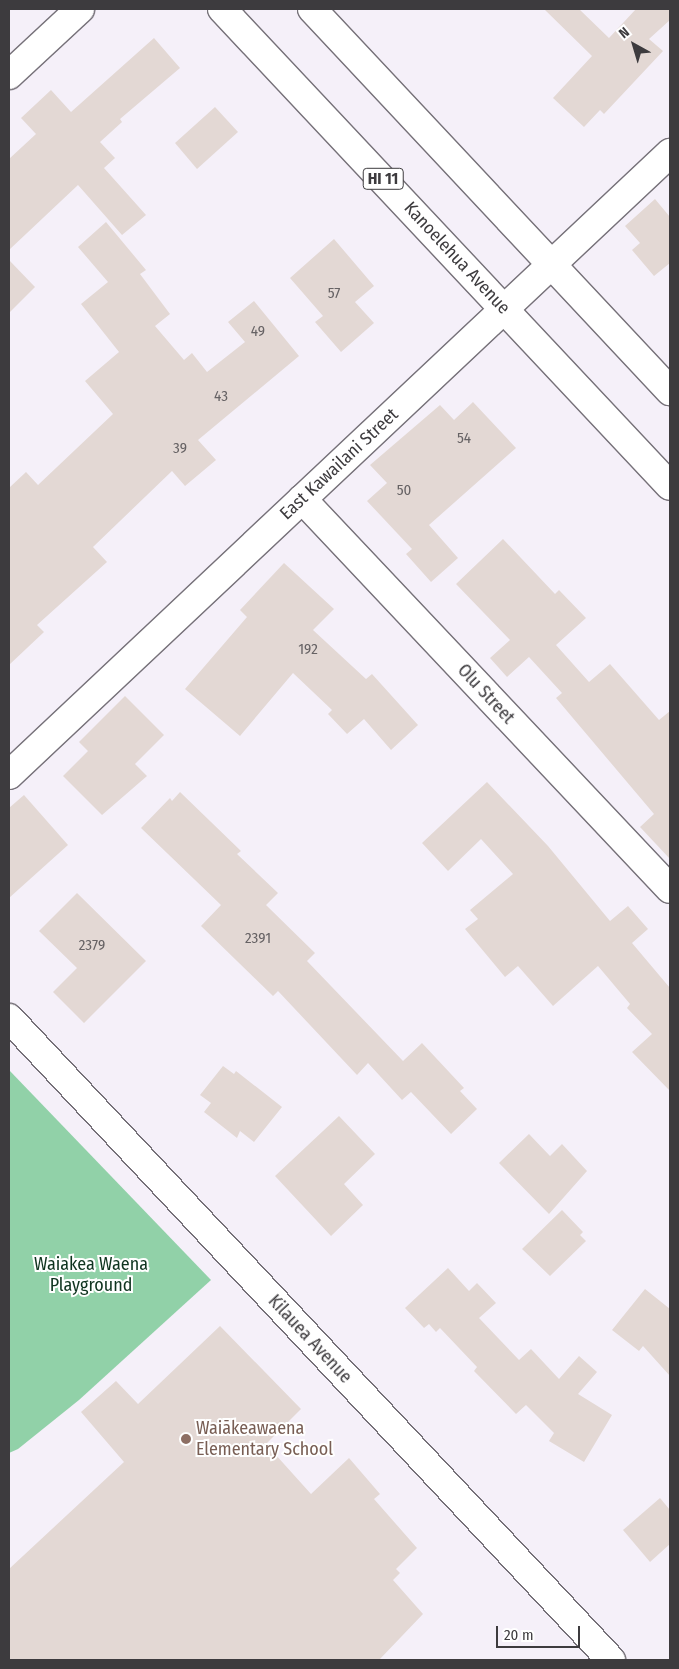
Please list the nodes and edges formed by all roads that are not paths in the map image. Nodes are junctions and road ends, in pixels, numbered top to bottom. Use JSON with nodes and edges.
{"nodes":[{"id":1,"x":80,"y":9,"type":"edge"},
{"id":2,"x":222,"y":9,"type":"edge"},
{"id":3,"x":312,"y":9,"type":"edge"},
{"id":4,"x":9,"y":75,"type":"edge"},
{"id":5,"x":670,"y":153,"type":"edge"},
{"id":6,"x":552,"y":265,"type":"junction"},
{"id":7,"x":504,"y":308,"type":"junction"},
{"id":8,"x":670,"y":391,"type":"edge"},
{"id":9,"x":670,"y":486,"type":"edge"},
{"id":10,"x":302,"y":499,"type":"junction"},
{"id":11,"x":9,"y":776,"type":"edge"},
{"id":12,"x":670,"y":888,"type":"edge"},
{"id":13,"x":9,"y":1018,"type":"edge"},
{"id":14,"x":611,"y":1660,"type":"edge"}],
"edges":[{"from":1,"to":4,"type":"main road"},
{"from":2,"to":7,"type":"main road","name":"Kanoelehua Avenue","number":"HI 11"},
{"from":3,"to":6,"type":"main road"},
{"from":5,"to":6,"type":"main road","name":"East Kawailani Street"},
{"from":6,"to":7,"type":"main road","name":"East Kawailani Street"},
{"from":6,"to":8,"type":"main road"},
{"from":7,"to":9,"type":"main road","name":"Kanoelehua Avenue","number":"HI 11"},
{"from":7,"to":10,"type":"main road","name":"East Kawailani Street"},
{"from":10,"to":11,"type":"main road","name":"East Kawailani Street"},
{"from":10,"to":12,"type":"main road","name":"Olu Street"},
{"from":13,"to":14,"type":"main road","name":"Kilauea Avenue"}]}
